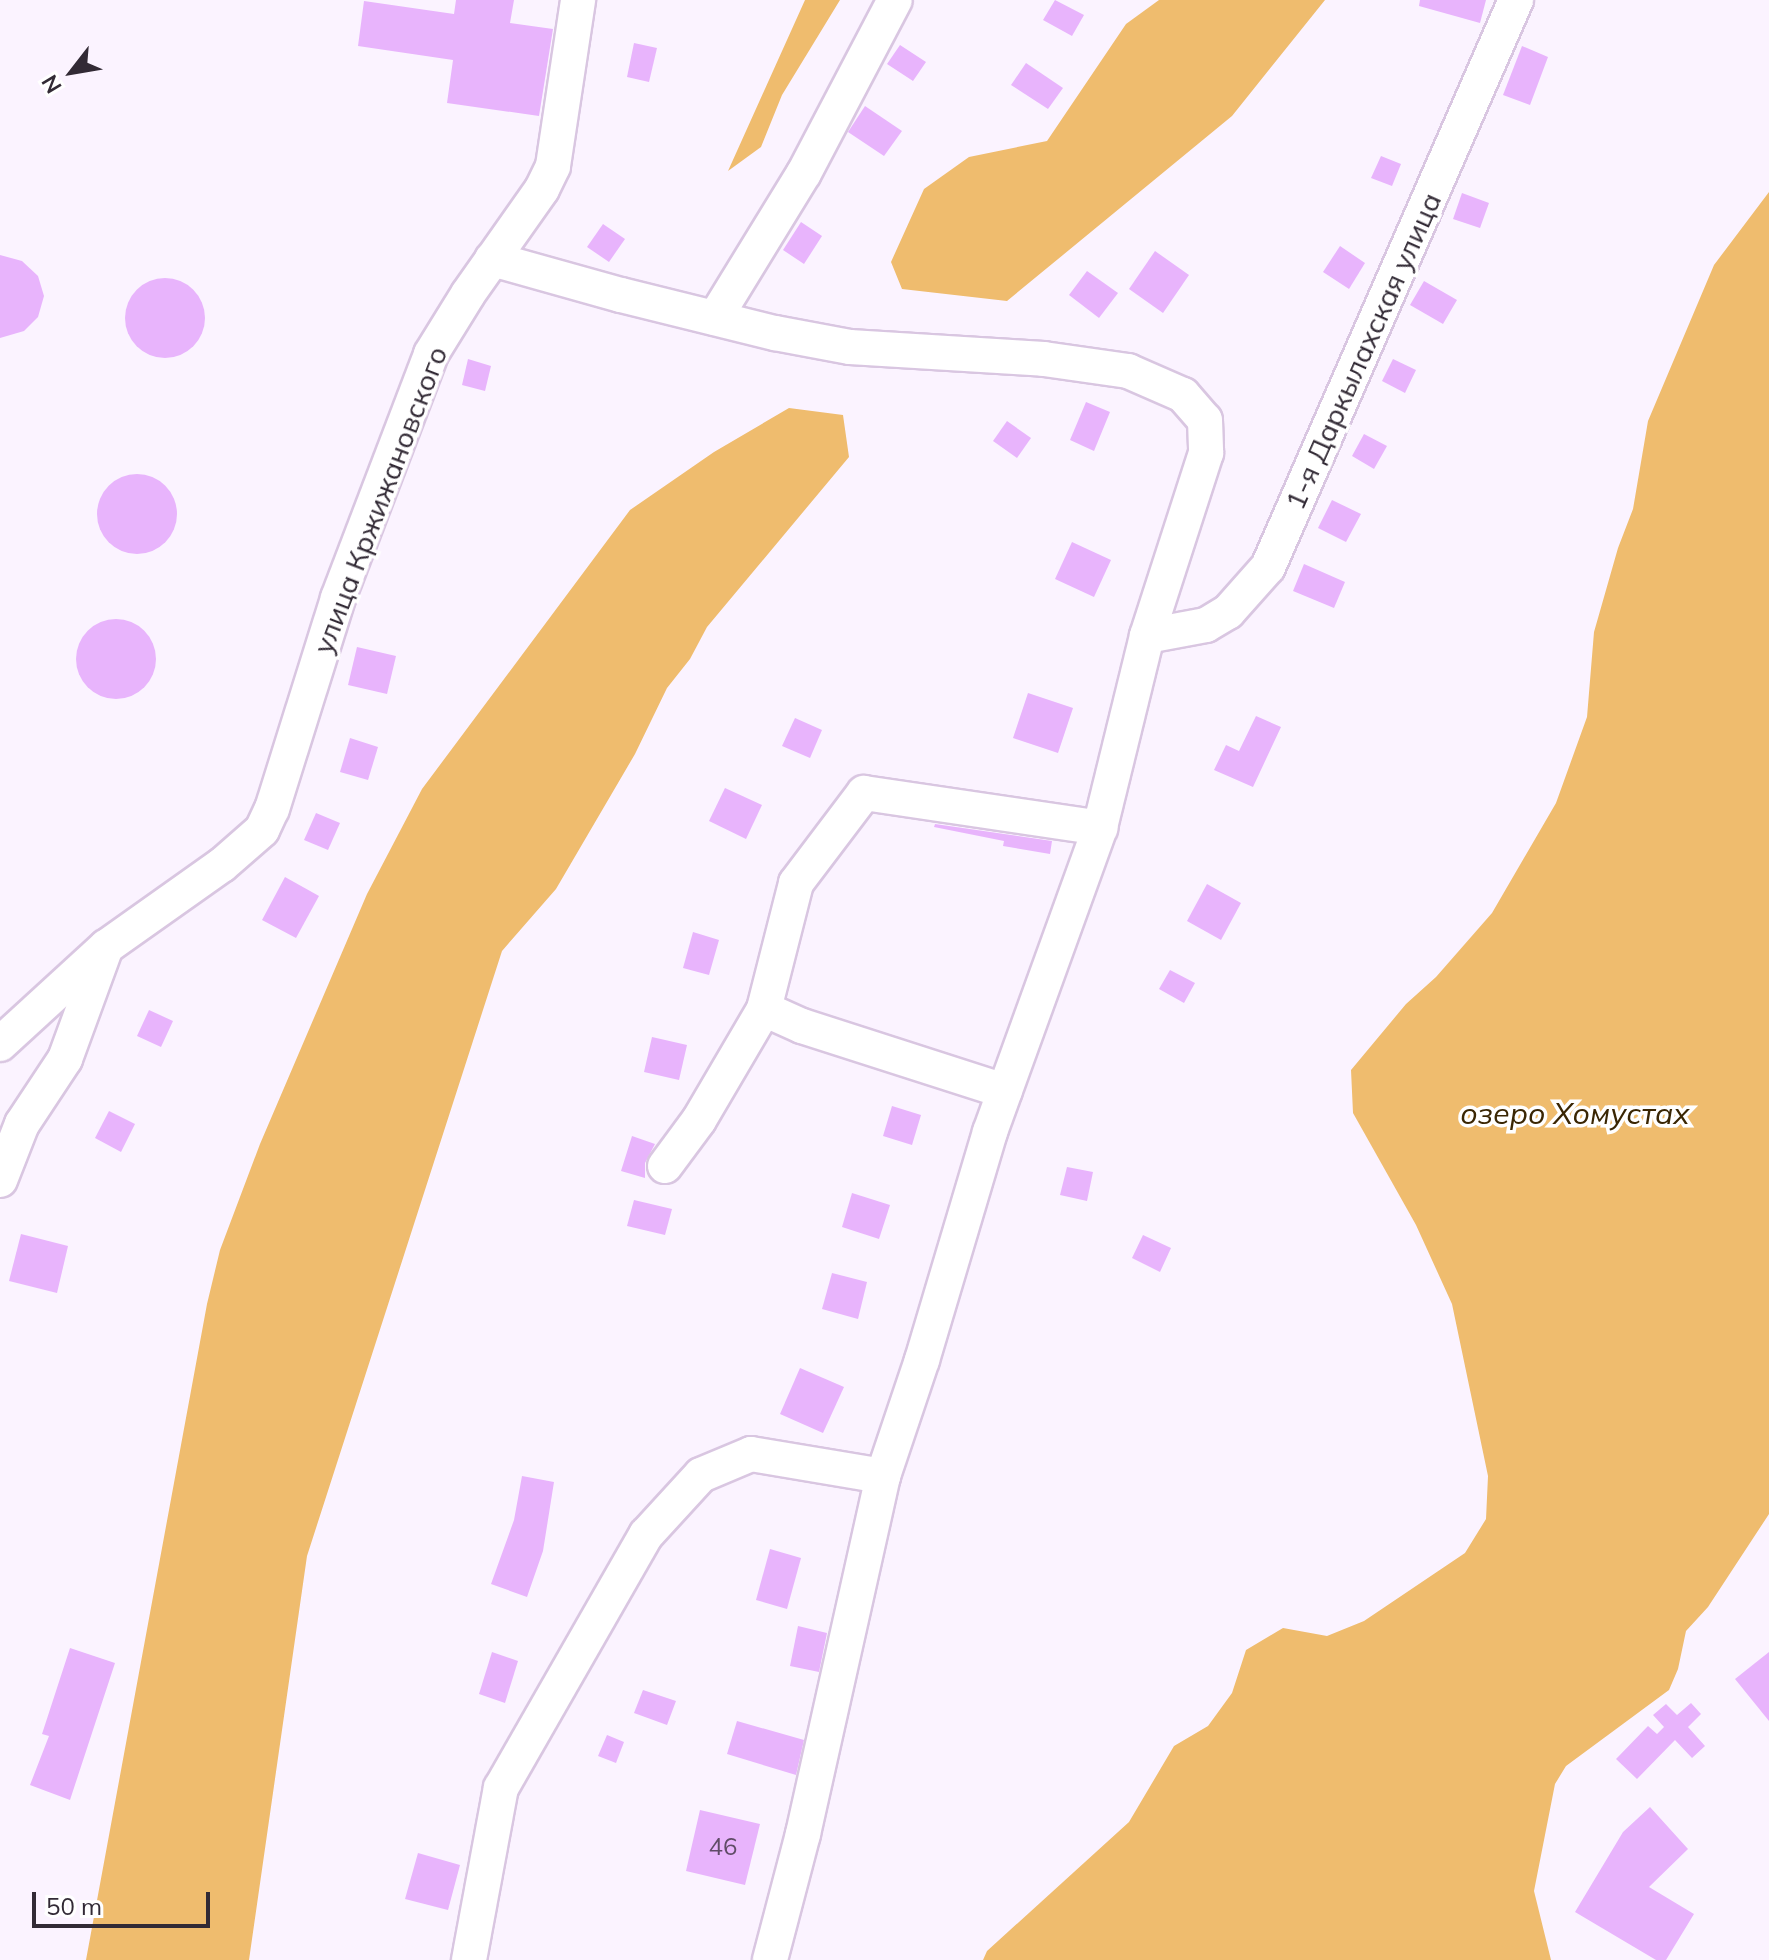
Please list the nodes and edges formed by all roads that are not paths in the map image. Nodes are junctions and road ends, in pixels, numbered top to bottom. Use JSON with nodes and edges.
{"nodes":[{"id":1,"x":578,"y":0,"type":"edge"},
{"id":2,"x":895,"y":0,"type":"edge"},
{"id":3,"x":1516,"y":0,"type":"edge"},
{"id":4,"x":492,"y":259,"type":"junction"},
{"id":5,"x":715,"y":318,"type":"junction"},
{"id":6,"x":1147,"y":636,"type":"junction"},
{"id":7,"x":1100,"y":828,"type":"junction"},
{"id":8,"x":106,"y":947,"type":"junction"},
{"id":9,"x":764,"y":1009,"type":"junction"},
{"id":10,"x":0,"y":1044,"type":"edge"},
{"id":11,"x":1005,"y":1091,"type":"junction"},
{"id":12,"x":665,"y":1166,"type":"dead end"},
{"id":13,"x":0,"y":1180,"type":"edge"},
{"id":14,"x":883,"y":1476,"type":"junction"},
{"id":15,"x":469,"y":1960,"type":"edge"},
{"id":16,"x":770,"y":1960,"type":"edge"}],
"edges":[{"from":1,"to":4,"type":"street","name":"улица Кржижановского"},
{"from":2,"to":5,"type":"street"},
{"from":3,"to":6,"type":"street","name":"1-я Даркылахская улица"},
{"from":4,"to":5,"type":"street"},
{"from":4,"to":8,"type":"street","name":"улица Кржижановского"},
{"from":5,"to":6,"type":"street"},
{"from":6,"to":7,"type":"street"},
{"from":7,"to":9,"type":"street"},
{"from":7,"to":11,"type":"street"},
{"from":8,"to":10,"type":"street","name":"улица Кржижановского"},
{"from":8,"to":13,"type":"street"},
{"from":9,"to":11,"type":"street"},
{"from":9,"to":12,"type":"street"},
{"from":11,"to":14,"type":"street"},
{"from":14,"to":15,"type":"street"},
{"from":14,"to":16,"type":"street"}]}
